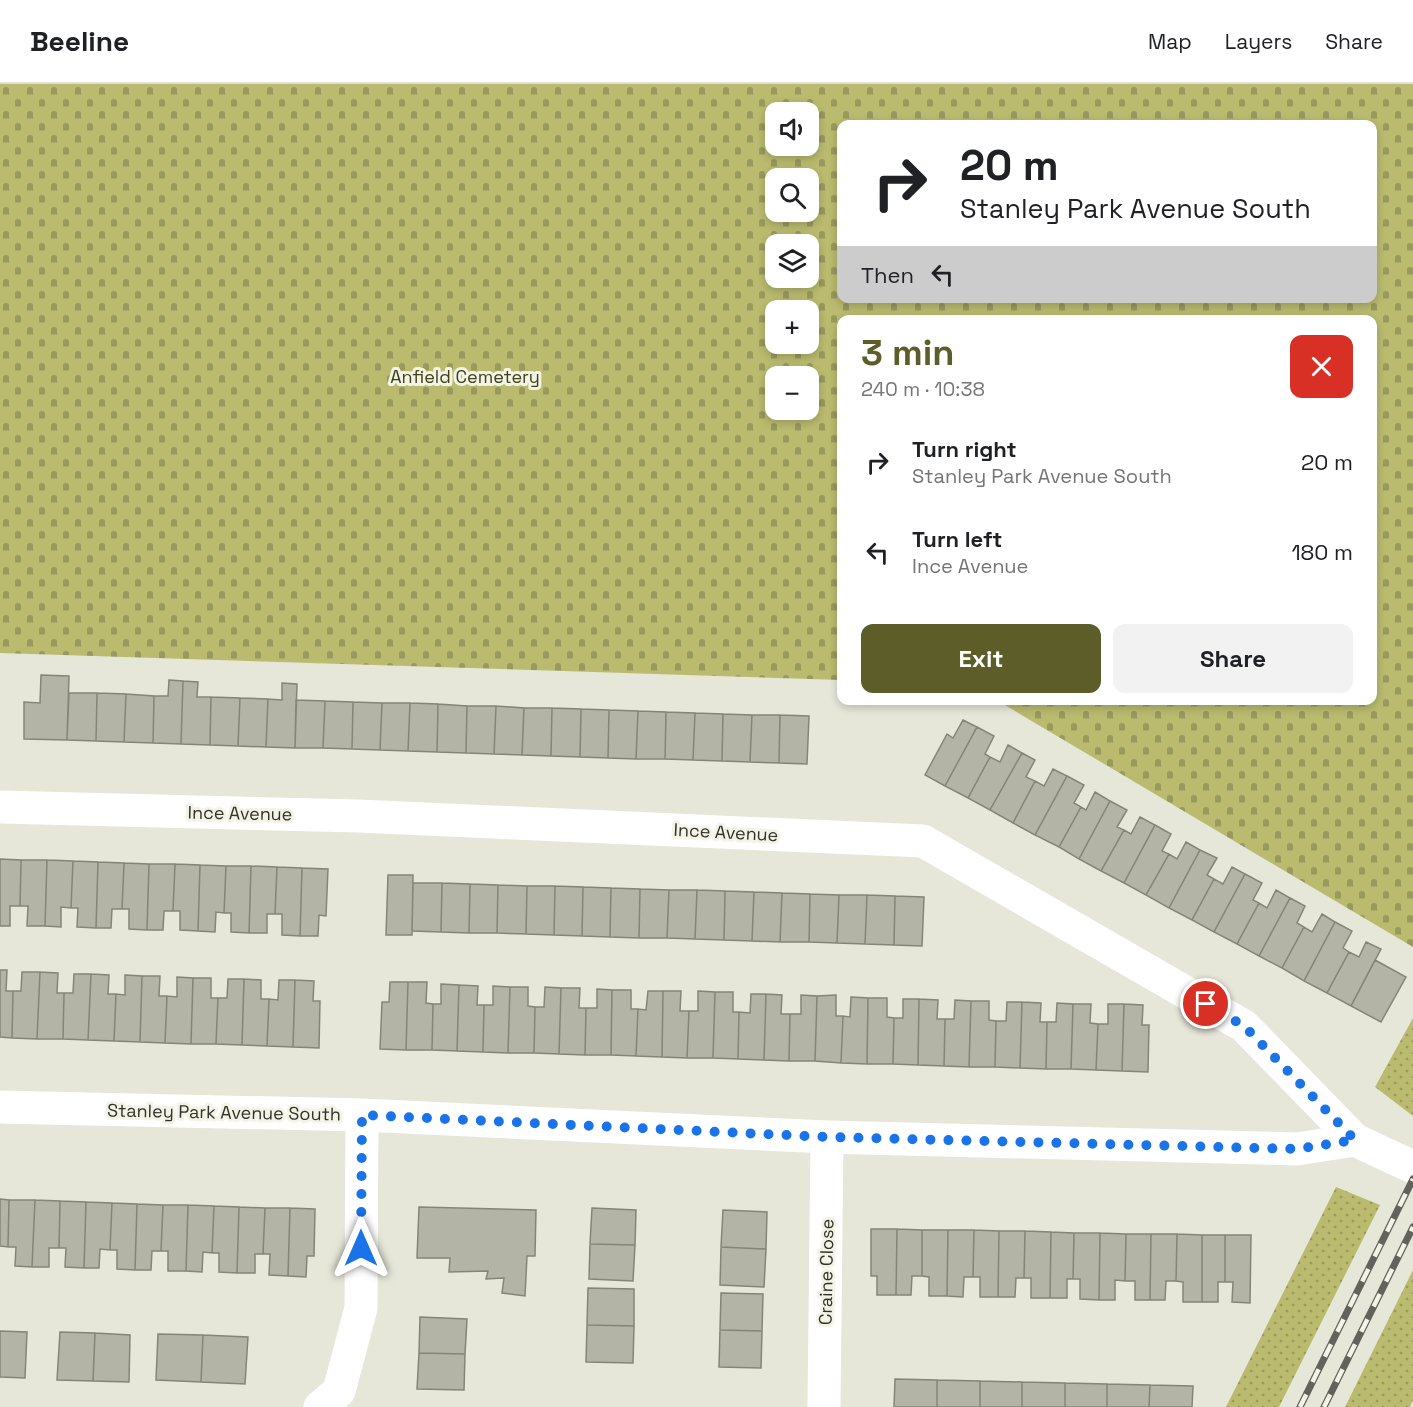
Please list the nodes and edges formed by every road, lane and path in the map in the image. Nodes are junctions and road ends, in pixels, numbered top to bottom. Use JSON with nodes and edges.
{"nodes":[{"id":1,"x":0,"y":807,"type":"edge"},
{"id":2,"x":0,"y":1107,"type":"edge"},
{"id":3,"x":362,"y":1115,"type":"junction"},
{"id":4,"x":827,"y":1137,"type":"junction"},
{"id":5,"x":1355,"y":1140,"type":"junction"},
{"id":6,"x":1413,"y":1167,"type":"edge"},
{"id":7,"x":320,"y":1407,"type":"edge"},
{"id":8,"x":824,"y":1407,"type":"edge"}],
"edges":[{"from":1,"to":5,"type":"street","name":"Ince Avenue"},
{"from":2,"to":3,"type":"street","name":"Stanley Park Avenue South"},
{"from":3,"to":4,"type":"street","name":"Stanley Park Avenue South"},
{"from":3,"to":7,"type":"street"},
{"from":4,"to":5,"type":"street","name":"Stanley Park Avenue South"},
{"from":4,"to":8,"type":"street","name":"Craine Close"},
{"from":5,"to":6,"type":"street"}]}
